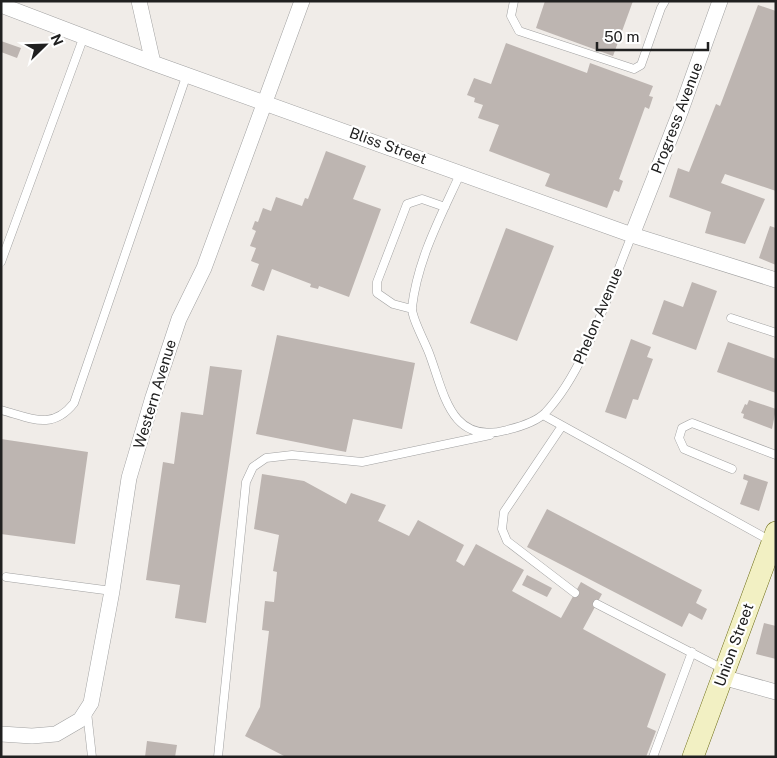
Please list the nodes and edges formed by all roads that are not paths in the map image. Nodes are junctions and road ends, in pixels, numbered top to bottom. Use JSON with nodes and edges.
{"nodes":[{"id":1,"x":139,"y":1,"type":"edge"},
{"id":2,"x":302,"y":1,"type":"edge"},
{"id":3,"x":514,"y":1,"type":"edge"},
{"id":4,"x":665,"y":1,"type":"edge"},
{"id":5,"x":720,"y":1,"type":"edge"},
{"id":6,"x":1,"y":5,"type":"edge"},
{"id":7,"x":84,"y":35,"type":"junction"},
{"id":8,"x":154,"y":63,"type":"junction"},
{"id":9,"x":187,"y":74,"type":"junction"},
{"id":10,"x":265,"y":101,"type":"junction"},
{"id":11,"x":461,"y":172,"type":"junction"},
{"id":12,"x":445,"y":207,"type":"junction"},
{"id":13,"x":632,"y":235,"type":"junction"},
{"id":14,"x":1,"y":262,"type":"edge"},
{"id":15,"x":776,"y":280,"type":"edge"},
{"id":16,"x":412,"y":309,"type":"junction"},
{"id":17,"x":731,"y":318,"type":"dead end"},
{"id":18,"x":776,"y":334,"type":"edge"},
{"id":19,"x":1,"y":410,"type":"edge"},
{"id":20,"x":543,"y":415,"type":"junction"},
{"id":21,"x":562,"y":426,"type":"junction"},
{"id":22,"x":497,"y":433,"type":"junction"},
{"id":23,"x":776,"y":455,"type":"edge"},
{"id":24,"x":732,"y":469,"type":"dead end"},
{"id":25,"x":774,"y":537,"type":"edge"},
{"id":26,"x":6,"y":577,"type":"dead end"},
{"id":27,"x":112,"y":590,"type":"junction"},
{"id":28,"x":575,"y":593,"type":"dead end"},
{"id":29,"x":597,"y":604,"type":"dead end"},
{"id":30,"x":692,"y":652,"type":"junction"},
{"id":31,"x":724,"y":674,"type":"junction"},
{"id":32,"x":776,"y":692,"type":"edge"},
{"id":33,"x":87,"y":712,"type":"junction"},
{"id":34,"x":1,"y":734,"type":"edge"},
{"id":35,"x":92,"y":757,"type":"edge"},
{"id":36,"x":218,"y":757,"type":"edge"},
{"id":37,"x":652,"y":757,"type":"edge"},
{"id":38,"x":693,"y":757,"type":"edge"}],
"edges":[{"from":1,"to":8,"type":"street"},
{"from":2,"to":10,"type":"street","name":"Western Avenue"},
{"from":3,"to":4,"type":"lane"},
{"from":5,"to":13,"type":"street","name":"Progress Avenue"},
{"from":6,"to":7,"type":"street","name":"Bliss Street"},
{"from":7,"to":8,"type":"street","name":"Bliss Street"},
{"from":7,"to":14,"type":"lane"},
{"from":8,"to":9,"type":"street","name":"Bliss Street"},
{"from":9,"to":10,"type":"street","name":"Bliss Street"},
{"from":9,"to":19,"type":"lane"},
{"from":10,"to":11,"type":"street","name":"Bliss Street"},
{"from":10,"to":27,"type":"street","name":"Western Avenue"},
{"from":11,"to":12,"type":"lane"},
{"from":11,"to":13,"type":"street","name":"Bliss Street"},
{"from":12,"to":16,"type":"lane"},
{"from":12,"to":16,"type":"lane"},
{"from":13,"to":15,"type":"street","name":"Bliss Street"},
{"from":13,"to":20,"type":"lane","name":"Phelon Avenue"},
{"from":16,"to":22,"type":"lane"},
{"from":17,"to":18,"type":"lane"},
{"from":20,"to":21,"type":"lane"},
{"from":20,"to":22,"type":"lane"},
{"from":21,"to":25,"type":"lane"},
{"from":21,"to":28,"type":"lane"},
{"from":22,"to":36,"type":"lane"},
{"from":23,"to":24,"type":"lane"},
{"from":25,"to":31,"type":"main road","name":"Union Street"},
{"from":26,"to":27,"type":"lane"},
{"from":27,"to":33,"type":"street","name":"Western Avenue"},
{"from":29,"to":30,"type":"lane"},
{"from":30,"to":31,"type":"lane"},
{"from":30,"to":37,"type":"lane"},
{"from":31,"to":32,"type":"street"},
{"from":31,"to":38,"type":"main road","name":"Union Street"},
{"from":33,"to":34,"type":"street"},
{"from":33,"to":35,"type":"lane"}]}
